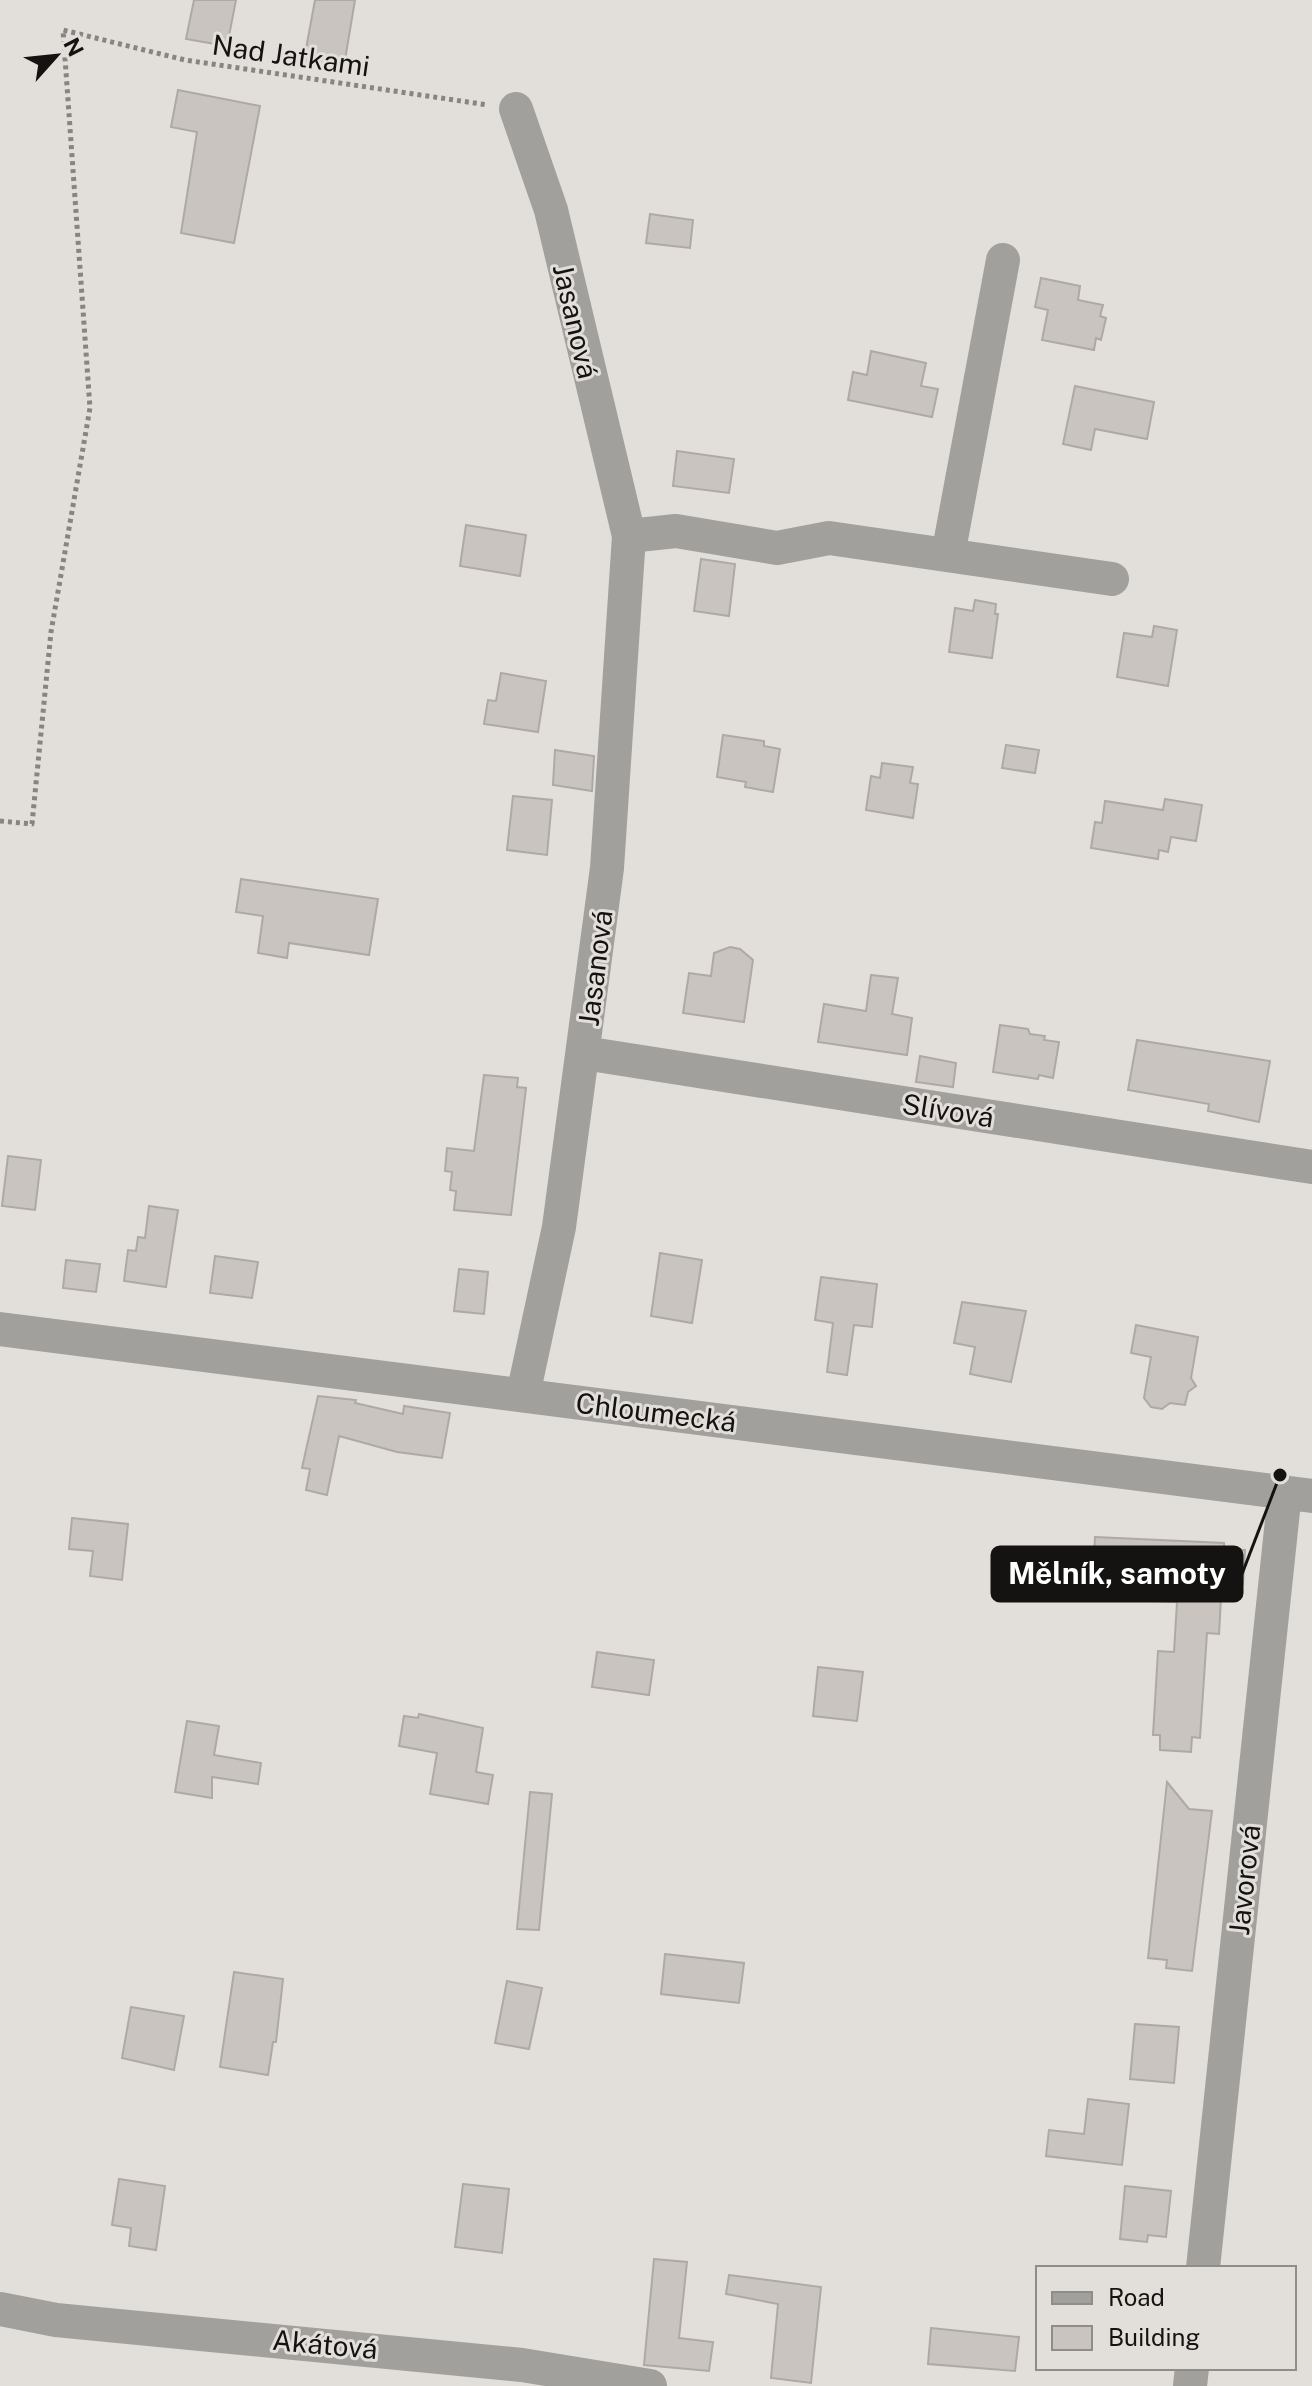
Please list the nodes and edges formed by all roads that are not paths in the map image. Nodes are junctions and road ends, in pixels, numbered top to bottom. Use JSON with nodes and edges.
{"nodes":[{"id":1,"x":516,"y":109,"type":"road end"},
{"id":2,"x":1003,"y":260,"type":"dead end"},
{"id":3,"x":629,"y":536,"type":"junction"},
{"id":4,"x":948,"y":555,"type":"junction"},
{"id":5,"x":1112,"y":579,"type":"dead end"},
{"id":6,"x":584,"y":1053,"type":"junction"},
{"id":7,"x":1312,"y":1167,"type":"edge"},
{"id":8,"x":0,"y":1329,"type":"edge"},
{"id":9,"x":523,"y":1395,"type":"junction"},
{"id":10,"x":1299,"y":1494,"type":"edge"},
{"id":11,"x":1203,"y":2266,"type":"edge"},
{"id":12,"x":0,"y":2309,"type":"edge"},
{"id":13,"x":650,"y":2386,"type":"edge"}],
"edges":[{"from":1,"to":3,"type":"street","name":"Jasanová"},
{"from":2,"to":4,"type":"street"},
{"from":3,"to":4,"type":"street"},
{"from":3,"to":6,"type":"street","name":"Jasanová"},
{"from":4,"to":5,"type":"street"},
{"from":6,"to":7,"type":"street","name":"Slívová"},
{"from":6,"to":9,"type":"street","name":"Jasanová"},
{"from":8,"to":9,"type":"street","name":"Chloumecká"},
{"from":9,"to":10,"type":"street","name":"Chloumecká"},
{"from":10,"to":11,"type":"street","name":"Javorová"},
{"from":12,"to":13,"type":"street","name":"Akátová"}]}
